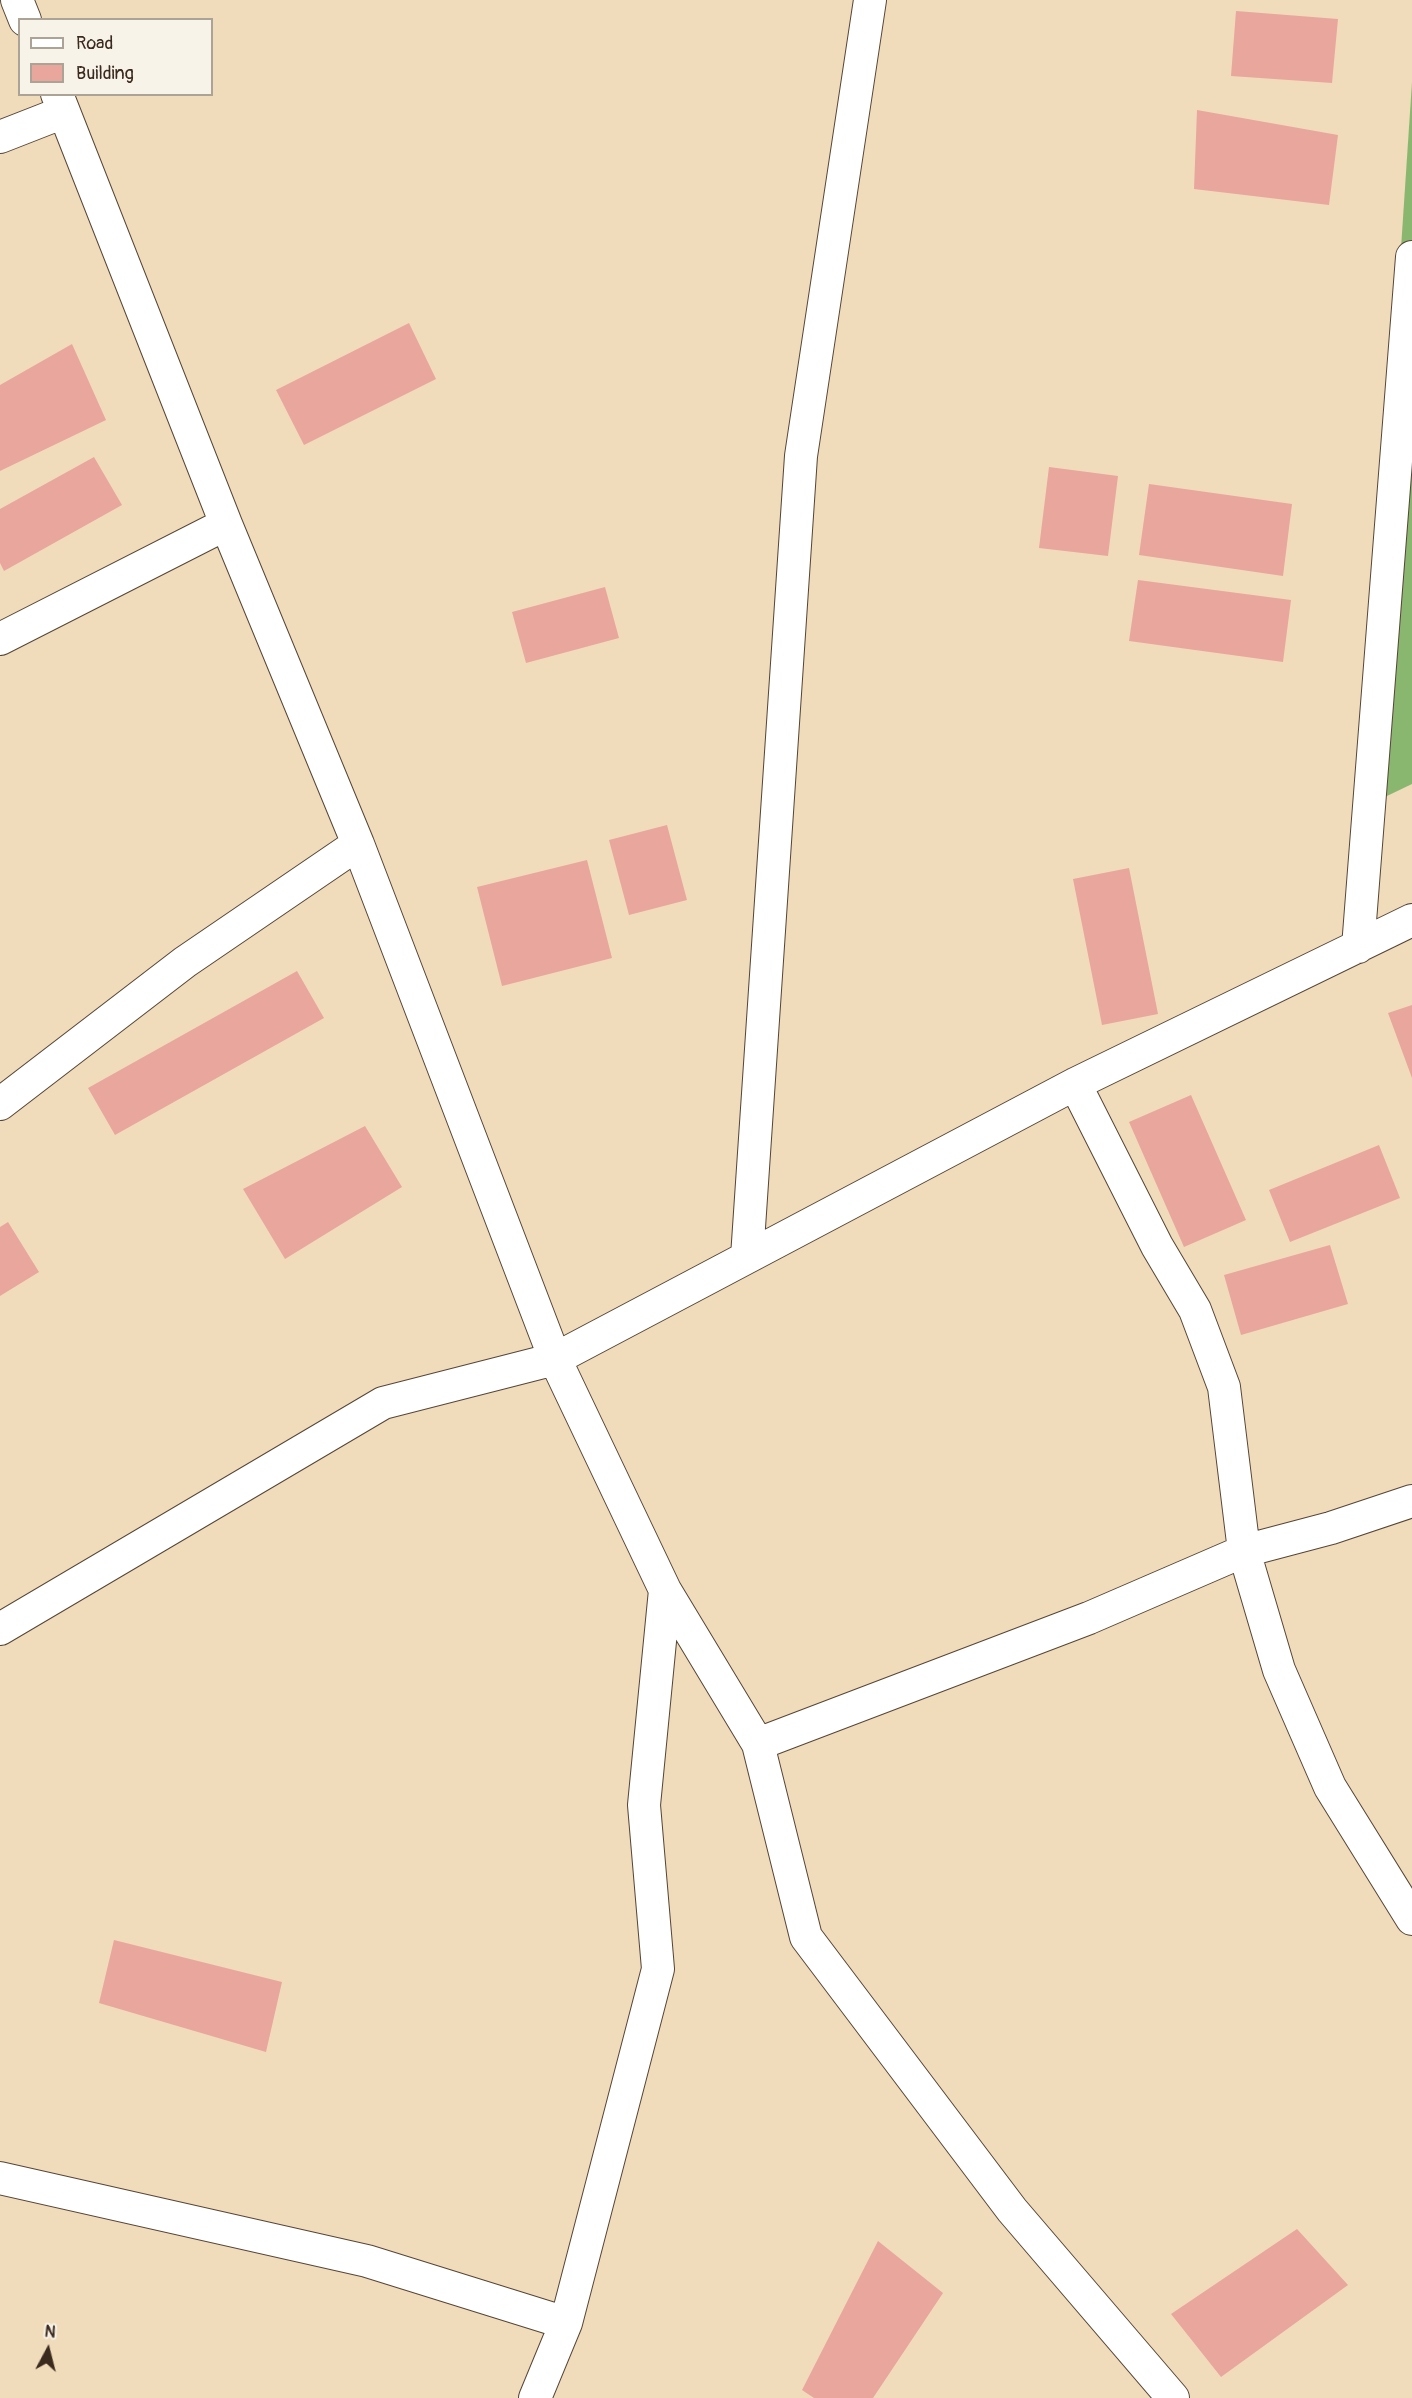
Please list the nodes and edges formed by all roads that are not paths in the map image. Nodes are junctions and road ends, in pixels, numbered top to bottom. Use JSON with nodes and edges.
{"nodes":[{"id":1,"x":17,"y":0,"type":"edge"},
{"id":2,"x":870,"y":0,"type":"edge"},
{"id":3,"x":24,"y":18,"type":"edge"},
{"id":4,"x":60,"y":103,"type":"edge"},
{"id":5,"x":0,"y":137,"type":"edge"},
{"id":6,"x":1412,"y":257,"type":"edge"},
{"id":7,"x":226,"y":524,"type":"junction"},
{"id":8,"x":0,"y":639,"type":"edge"},
{"id":9,"x":358,"y":844,"type":"junction"},
{"id":10,"x":1412,"y":920,"type":"edge"},
{"id":11,"x":1358,"y":946,"type":"junction"},
{"id":12,"x":1075,"y":1084,"type":"junction"},
{"id":13,"x":0,"y":1104,"type":"edge"},
{"id":14,"x":747,"y":1257,"type":"junction"},
{"id":15,"x":555,"y":1359,"type":"junction"},
{"id":16,"x":1412,"y":1501,"type":"edge"},
{"id":17,"x":1244,"y":1551,"type":"junction"},
{"id":18,"x":665,"y":1590,"type":"junction"},
{"id":19,"x":0,"y":1629,"type":"edge"},
{"id":20,"x":758,"y":1744,"type":"junction"},
{"id":21,"x":1412,"y":1919,"type":"edge"},
{"id":22,"x":0,"y":2178,"type":"edge"},
{"id":23,"x":566,"y":2323,"type":"junction"},
{"id":24,"x":535,"y":2398,"type":"edge"},
{"id":25,"x":1173,"y":2398,"type":"edge"}],
"edges":[{"from":1,"to":3,"type":"street"},
{"from":2,"to":14,"type":"street"},
{"from":4,"to":5,"type":"street"},
{"from":4,"to":7,"type":"street"},
{"from":6,"to":11,"type":"street"},
{"from":7,"to":8,"type":"street"},
{"from":7,"to":9,"type":"street"},
{"from":9,"to":13,"type":"street"},
{"from":9,"to":15,"type":"street"},
{"from":10,"to":11,"type":"street"},
{"from":11,"to":12,"type":"street"},
{"from":12,"to":14,"type":"street"},
{"from":12,"to":17,"type":"street"},
{"from":14,"to":15,"type":"street"},
{"from":15,"to":18,"type":"street"},
{"from":15,"to":19,"type":"street"},
{"from":16,"to":17,"type":"street"},
{"from":17,"to":20,"type":"street"},
{"from":17,"to":21,"type":"street"},
{"from":18,"to":20,"type":"street"},
{"from":18,"to":23,"type":"street"},
{"from":20,"to":25,"type":"street"},
{"from":22,"to":23,"type":"street"},
{"from":23,"to":24,"type":"street"}]}
